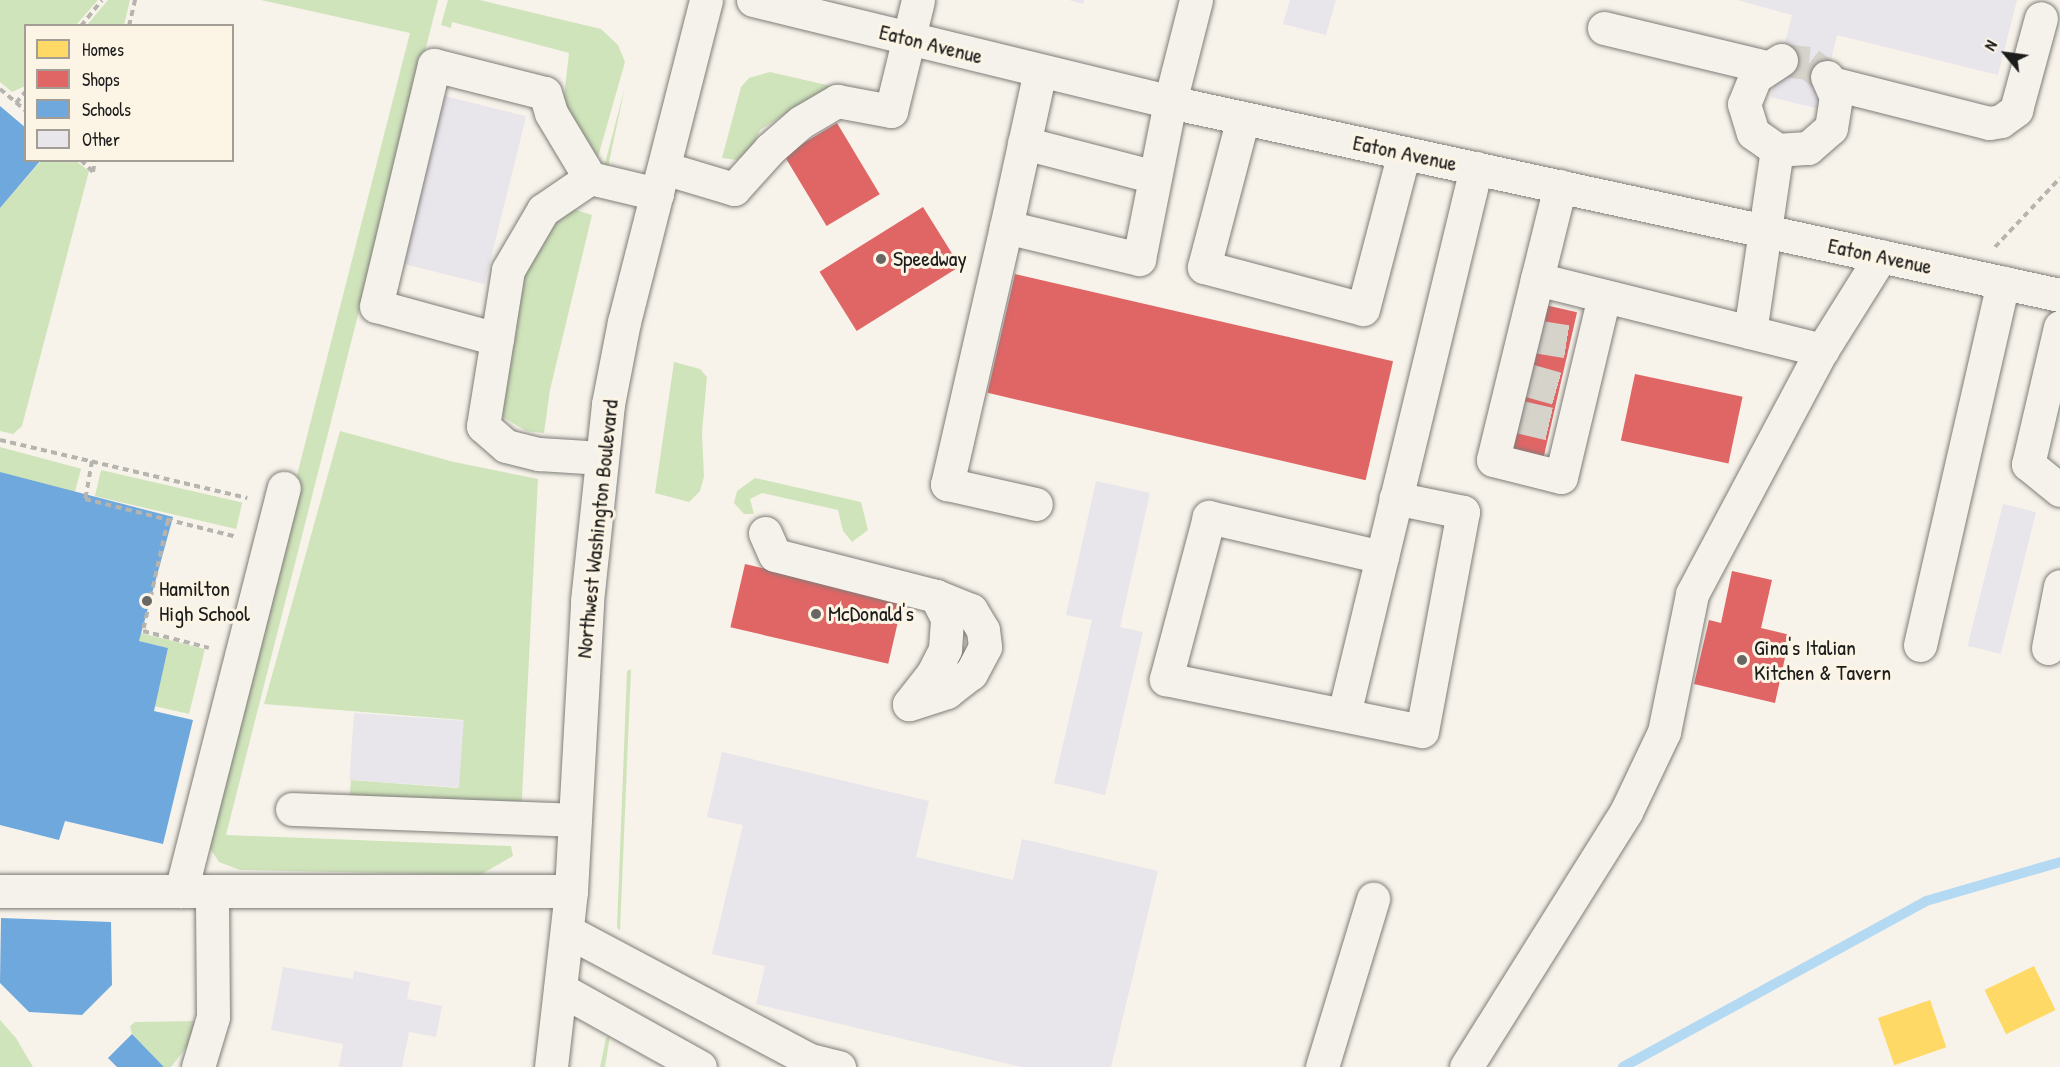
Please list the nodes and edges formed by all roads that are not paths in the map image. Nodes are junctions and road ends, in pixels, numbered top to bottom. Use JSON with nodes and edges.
{"nodes":[{"id":1,"x":706,"y":0,"type":"edge"},
{"id":2,"x":753,"y":0,"type":"edge"},
{"id":3,"x":918,"y":0,"type":"edge"},
{"id":4,"x":1196,"y":0,"type":"edge"},
{"id":5,"x":2042,"y":18,"type":"dead end"},
{"id":6,"x":1604,"y":28,"type":"dead end"},
{"id":7,"x":907,"y":38,"type":"junction"},
{"id":8,"x":1040,"y":71,"type":"junction"},
{"id":9,"x":1170,"y":102,"type":"junction"},
{"id":10,"x":1243,"y":118,"type":"junction"},
{"id":11,"x":1024,"y":143,"type":"junction"},
{"id":12,"x":1777,"y":150,"type":"junction"},
{"id":13,"x":1404,"y":153,"type":"junction"},
{"id":14,"x":1476,"y":168,"type":"junction"},
{"id":15,"x":1155,"y":177,"type":"junction"},
{"id":16,"x":590,"y":178,"type":"junction"},
{"id":17,"x":660,"y":181,"type":"junction"},
{"id":18,"x":1560,"y":186,"type":"junction"},
{"id":19,"x":1006,"y":227,"type":"junction"},
{"id":20,"x":1767,"y":231,"type":"junction"},
{"id":21,"x":1881,"y":256,"type":"junction"},
{"id":22,"x":1537,"y":279,"type":"junction"},
{"id":23,"x":1988,"y":279,"type":"junction"},
{"id":24,"x":2060,"y":295,"type":"edge"},
{"id":25,"x":1604,"y":296,"type":"junction"},
{"id":26,"x":2060,"y":327,"type":"edge"},
{"id":27,"x":1750,"y":332,"type":"junction"},
{"id":28,"x":498,"y":336,"type":"junction"},
{"id":29,"x":1822,"y":350,"type":"junction"},
{"id":30,"x":602,"y":458,"type":"junction"},
{"id":31,"x":2060,"y":490,"type":"edge"},
{"id":32,"x":270,"y":497,"type":"road end"},
{"id":33,"x":1395,"y":498,"type":"junction"},
{"id":34,"x":1036,"y":504,"type":"dead end"},
{"id":35,"x":765,"y":533,"type":"dead end"},
{"id":36,"x":1382,"y":556,"type":"junction"},
{"id":37,"x":2060,"y":586,"type":"edge"},
{"id":38,"x":1920,"y":645,"type":"dead end"},
{"id":39,"x":2048,"y":648,"type":"dead end"},
{"id":40,"x":909,"y":704,"type":"dead end"},
{"id":41,"x":1344,"y":714,"type":"junction"},
{"id":42,"x":292,"y":809,"type":"dead end"},
{"id":43,"x":575,"y":820,"type":"junction"},
{"id":44,"x":0,"y":891,"type":"edge"},
{"id":45,"x":197,"y":891,"type":"junction"},
{"id":46,"x":571,"y":891,"type":"junction"},
{"id":47,"x":1373,"y":899,"type":"dead end"},
{"id":48,"x":567,"y":931,"type":"junction"},
{"id":49,"x":560,"y":989,"type":"junction"},
{"id":50,"x":198,"y":1067,"type":"edge"},
{"id":51,"x":551,"y":1067,"type":"edge"},
{"id":52,"x":700,"y":1067,"type":"edge"},
{"id":53,"x":839,"y":1067,"type":"edge"},
{"id":54,"x":1322,"y":1067,"type":"edge"},
{"id":55,"x":1466,"y":1067,"type":"edge"}],
"edges":[{"from":1,"to":17,"type":"main road","name":"Northwest Washington Boulevard"},
{"from":2,"to":7,"type":"main road","name":"Eaton Avenue"},
{"from":3,"to":7,"type":"main road"},
{"from":4,"to":9,"type":"main road"},
{"from":5,"to":12,"type":"main road"},
{"from":6,"to":12,"type":"main road"},
{"from":7,"to":8,"type":"main road","name":"Eaton Avenue"},
{"from":7,"to":17,"type":"main road"},
{"from":8,"to":9,"type":"main road","name":"Eaton Avenue"},
{"from":8,"to":11,"type":"main road"},
{"from":9,"to":10,"type":"main road","name":"Eaton Avenue"},
{"from":9,"to":15,"type":"main road"},
{"from":10,"to":13,"type":"main road","name":"Eaton Avenue"},
{"from":10,"to":13,"type":"main road"},
{"from":11,"to":15,"type":"main road"},
{"from":11,"to":19,"type":"main road"},
{"from":12,"to":20,"type":"main road"},
{"from":13,"to":14,"type":"main road","name":"Eaton Avenue"},
{"from":14,"to":18,"type":"main road","name":"Eaton Avenue"},
{"from":14,"to":33,"type":"main road"},
{"from":15,"to":19,"type":"main road"},
{"from":16,"to":17,"type":"main road"},
{"from":16,"to":28,"type":"main road"},
{"from":16,"to":28,"type":"main road"},
{"from":17,"to":30,"type":"main road","name":"Northwest Washington Boulevard"},
{"from":18,"to":20,"type":"main road","name":"Eaton Avenue"},
{"from":18,"to":22,"type":"main road"},
{"from":19,"to":34,"type":"main road"},
{"from":20,"to":21,"type":"main road","name":"Eaton Avenue"},
{"from":20,"to":27,"type":"main road"},
{"from":21,"to":23,"type":"main road","name":"Eaton Avenue"},
{"from":21,"to":29,"type":"main road"},
{"from":22,"to":25,"type":"main road"},
{"from":22,"to":25,"type":"main road"},
{"from":23,"to":24,"type":"main road","name":"Eaton Avenue"},
{"from":23,"to":38,"type":"main road"},
{"from":25,"to":27,"type":"main road"},
{"from":26,"to":31,"type":"main road"},
{"from":27,"to":29,"type":"main road"},
{"from":28,"to":30,"type":"main road"},
{"from":29,"to":55,"type":"main road"},
{"from":30,"to":43,"type":"main road","name":"Northwest Washington Boulevard"},
{"from":32,"to":45,"type":"main road"},
{"from":33,"to":36,"type":"main road"},
{"from":33,"to":41,"type":"main road"},
{"from":35,"to":40,"type":"main road"},
{"from":36,"to":41,"type":"main road"},
{"from":36,"to":41,"type":"main road"},
{"from":37,"to":39,"type":"main road"},
{"from":42,"to":43,"type":"main road"},
{"from":43,"to":46,"type":"main road","name":"Northwest Washington Boulevard"},
{"from":44,"to":45,"type":"main road"},
{"from":45,"to":46,"type":"main road"},
{"from":45,"to":50,"type":"main road"},
{"from":46,"to":48,"type":"main road","name":"Northwest Washington Boulevard"},
{"from":47,"to":54,"type":"main road"},
{"from":48,"to":49,"type":"main road","name":"Northwest Washington Boulevard"},
{"from":48,"to":53,"type":"main road"},
{"from":49,"to":51,"type":"main road","name":"Northwest Washington Boulevard"},
{"from":49,"to":52,"type":"main road"}]}
